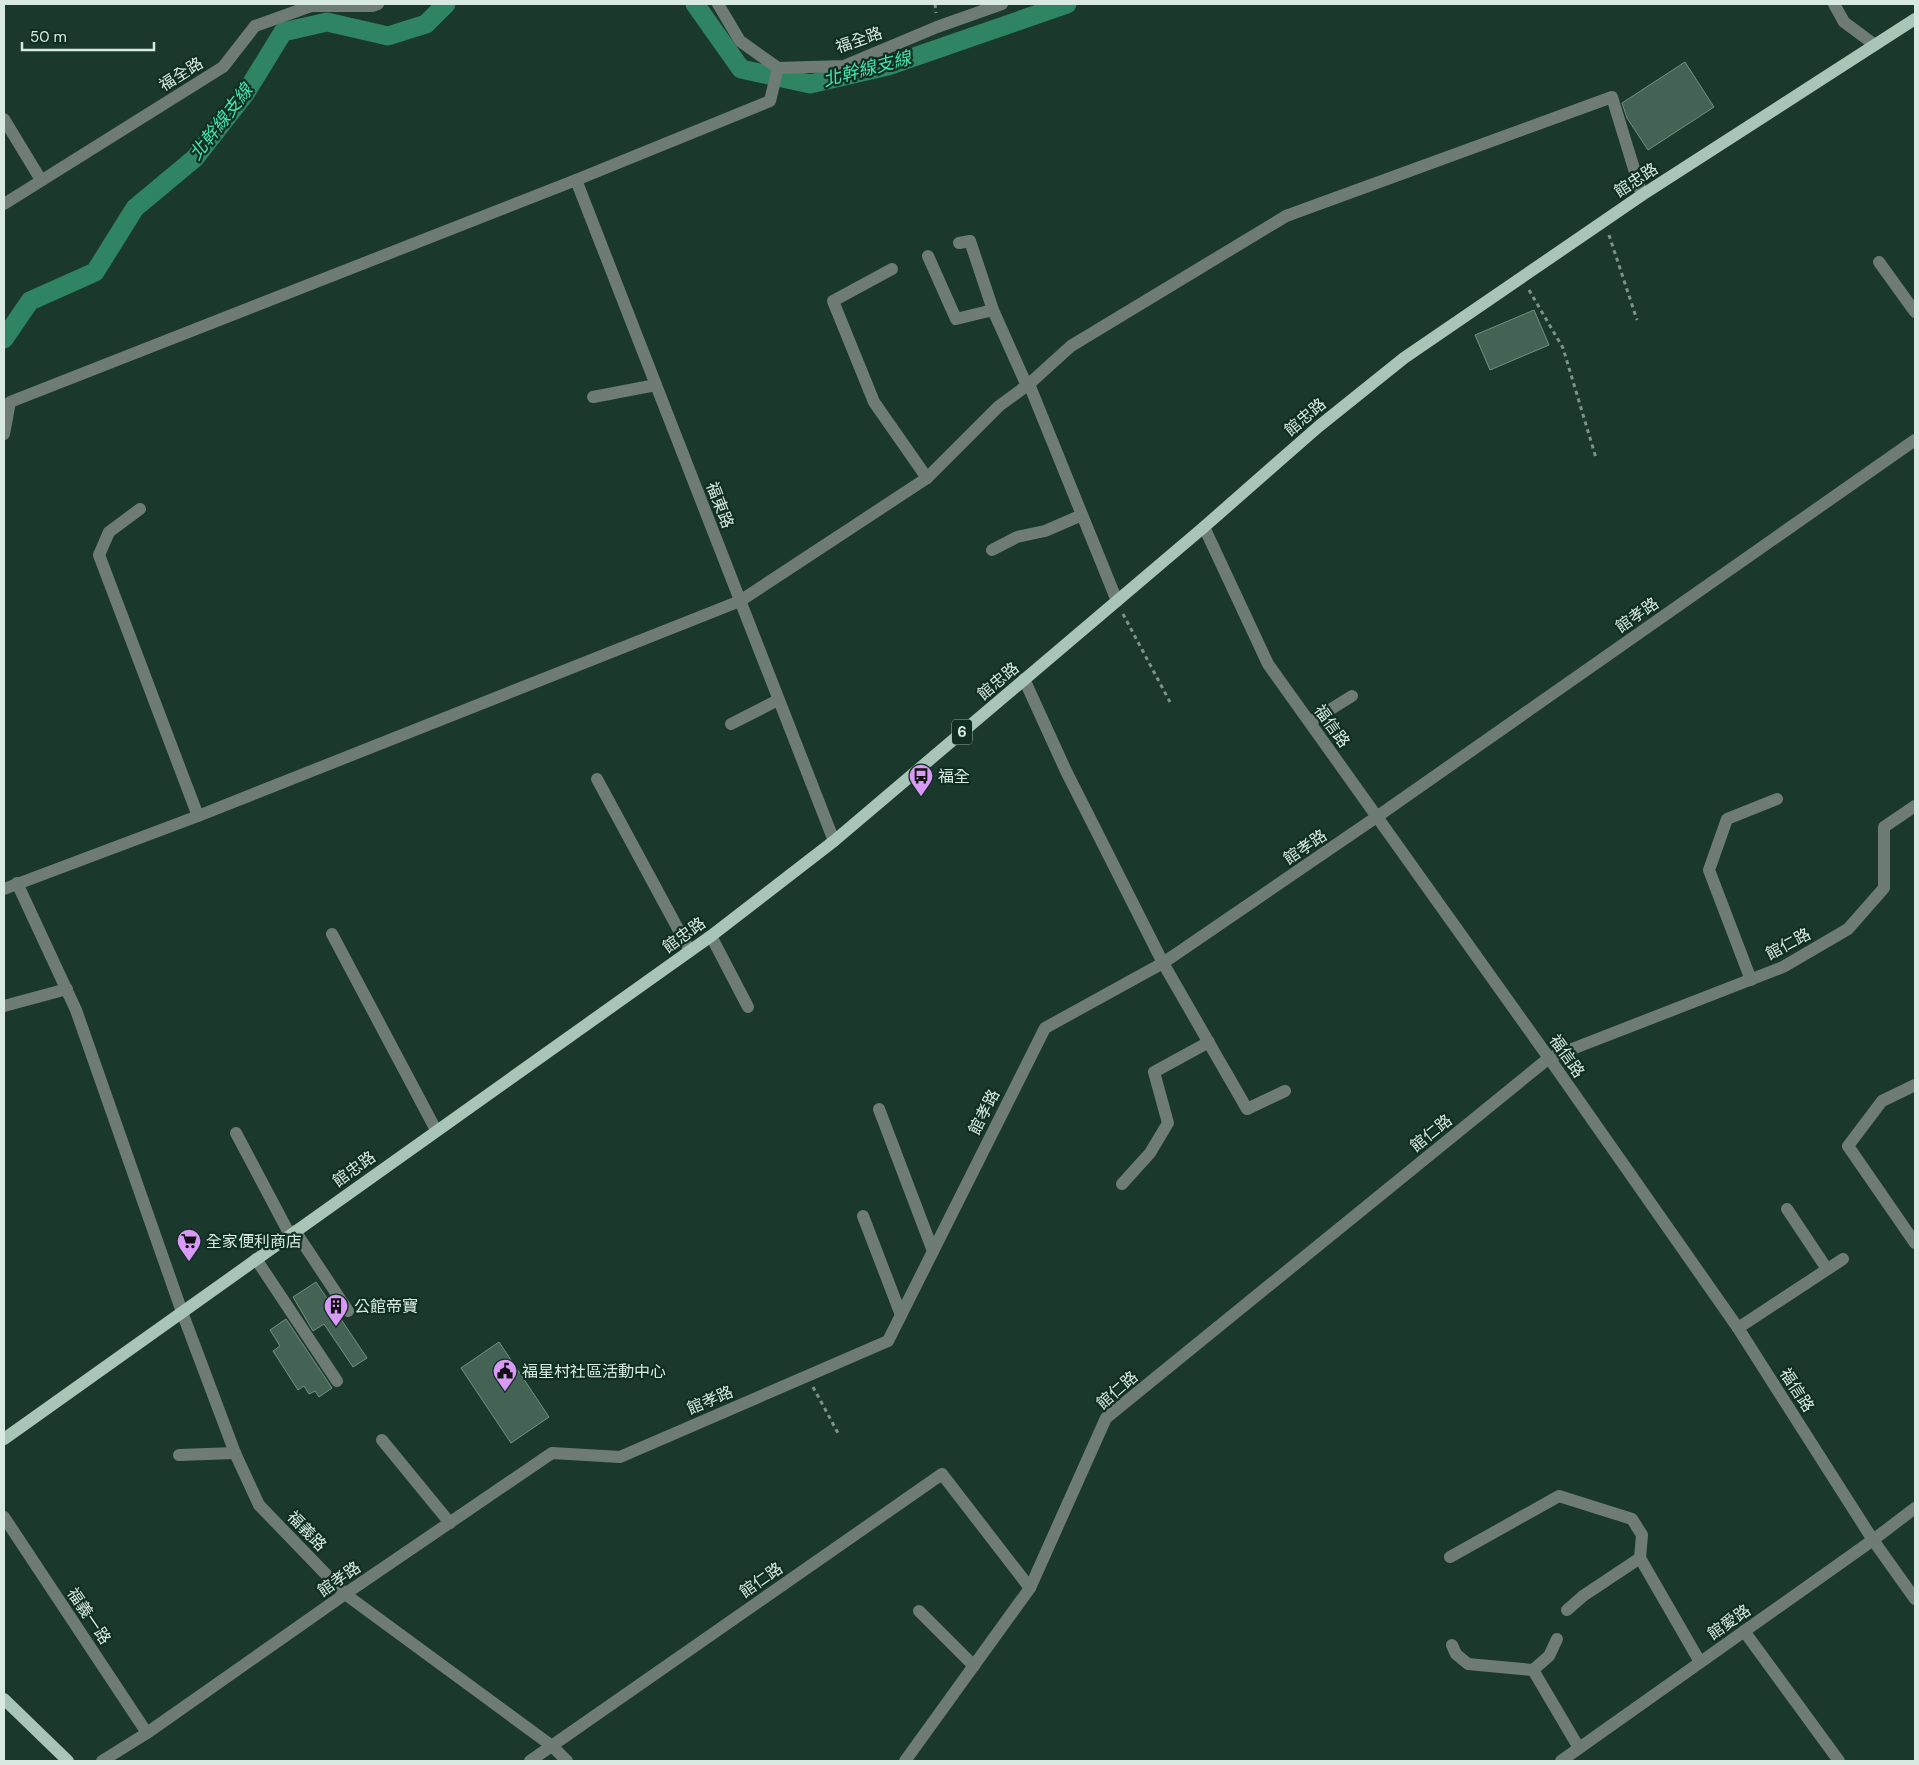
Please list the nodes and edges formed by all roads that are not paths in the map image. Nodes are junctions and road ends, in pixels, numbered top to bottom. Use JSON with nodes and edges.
{"nodes":[{"id":1,"x":378,"y":4,"type":"edge"},
{"id":2,"x":718,"y":4,"type":"edge"},
{"id":3,"x":1002,"y":4,"type":"edge"},
{"id":4,"x":1834,"y":4,"type":"edge"},
{"id":5,"x":1915,"y":19,"type":"edge"},
{"id":6,"x":1875,"y":45,"type":"junction"},
{"id":7,"x":778,"y":68,"type":"junction"},
{"id":8,"x":4,"y":119,"type":"edge"},
{"id":9,"x":41,"y":180,"type":"junction"},
{"id":10,"x":576,"y":180,"type":"junction"},
{"id":11,"x":1642,"y":195,"type":"junction"},
{"id":12,"x":4,"y":204,"type":"edge"},
{"id":13,"x":959,"y":243,"type":"dead end"},
{"id":14,"x":928,"y":256,"type":"dead end"},
{"id":15,"x":1879,"y":262,"type":"dead end"},
{"id":16,"x":892,"y":269,"type":"dead end"},
{"id":17,"x":993,"y":310,"type":"junction"},
{"id":18,"x":1915,"y":312,"type":"edge"},
{"id":19,"x":656,"y":384,"type":"junction"},
{"id":20,"x":1028,"y":385,"type":"junction"},
{"id":21,"x":593,"y":398,"type":"dead end"},
{"id":22,"x":4,"y":434,"type":"edge"},
{"id":23,"x":1915,"y":440,"type":"edge"},
{"id":24,"x":927,"y":478,"type":"junction"},
{"id":25,"x":140,"y":509,"type":"dead end"},
{"id":26,"x":1082,"y":515,"type":"junction"},
{"id":27,"x":1204,"y":527,"type":"junction"},
{"id":28,"x":992,"y":550,"type":"dead end"},
{"id":29,"x":740,"y":601,"type":"junction"},
{"id":30,"x":1117,"y":601,"type":"junction"},
{"id":31,"x":1024,"y":679,"type":"junction"},
{"id":32,"x":1352,"y":696,"type":"dead end"},
{"id":33,"x":778,"y":700,"type":"junction"},
{"id":34,"x":1310,"y":722,"type":"junction"},
{"id":35,"x":730,"y":724,"type":"dead end"},
{"id":36,"x":597,"y":779,"type":"dead end"},
{"id":37,"x":1776,"y":799,"type":"dead end"},
{"id":38,"x":1915,"y":806,"type":"edge"},
{"id":39,"x":198,"y":816,"type":"junction"},
{"id":40,"x":1378,"y":816,"type":"junction"},
{"id":41,"x":834,"y":841,"type":"junction"},
{"id":42,"x":17,"y":883,"type":"junction"},
{"id":43,"x":4,"y":888,"type":"edge"},
{"id":44,"x":332,"y":934,"type":"dead end"},
{"id":45,"x":711,"y":936,"type":"junction"},
{"id":46,"x":690,"y":951,"type":"junction"},
{"id":47,"x":1163,"y":963,"type":"junction"},
{"id":48,"x":1751,"y":980,"type":"junction"},
{"id":49,"x":67,"y":989,"type":"junction"},
{"id":50,"x":4,"y":1006,"type":"edge"},
{"id":51,"x":748,"y":1007,"type":"dead end"},
{"id":52,"x":1209,"y":1042,"type":"junction"},
{"id":53,"x":1549,"y":1058,"type":"junction"},
{"id":54,"x":1915,"y":1085,"type":"edge"},
{"id":55,"x":1284,"y":1091,"type":"dead end"},
{"id":56,"x":879,"y":1109,"type":"dead end"},
{"id":57,"x":436,"y":1130,"type":"junction"},
{"id":58,"x":236,"y":1133,"type":"dead end"},
{"id":59,"x":1122,"y":1184,"type":"dead end"},
{"id":60,"x":1787,"y":1209,"type":"dead end"},
{"id":61,"x":863,"y":1216,"type":"dead end"},
{"id":62,"x":292,"y":1233,"type":"junction"},
{"id":63,"x":1914,"y":1238,"type":"edge"},
{"id":64,"x":933,"y":1250,"type":"junction"},
{"id":65,"x":1844,"y":1258,"type":"dead end"},
{"id":66,"x":256,"y":1259,"type":"junction"},
{"id":67,"x":1827,"y":1269,"type":"junction"},
{"id":68,"x":348,"y":1310,"type":"dead end"},
{"id":69,"x":182,"y":1312,"type":"junction"},
{"id":70,"x":901,"y":1315,"type":"junction"},
{"id":71,"x":1738,"y":1328,"type":"junction"},
{"id":72,"x":337,"y":1381,"type":"dead end"},
{"id":73,"x":4,"y":1439,"type":"edge"},
{"id":74,"x":382,"y":1440,"type":"dead end"},
{"id":75,"x":235,"y":1453,"type":"junction"},
{"id":76,"x":179,"y":1455,"type":"dead end"},
{"id":77,"x":1915,"y":1508,"type":"edge"},
{"id":78,"x":4,"y":1516,"type":"edge"},
{"id":79,"x":450,"y":1523,"type":"junction"},
{"id":80,"x":1873,"y":1540,"type":"junction"},
{"id":81,"x":1450,"y":1557,"type":"dead end"},
{"id":82,"x":1640,"y":1558,"type":"junction"},
{"id":83,"x":1030,"y":1588,"type":"junction"},
{"id":84,"x":345,"y":1594,"type":"junction"},
{"id":85,"x":1915,"y":1598,"type":"edge"},
{"id":86,"x":1567,"y":1610,"type":"dead end"},
{"id":87,"x":919,"y":1611,"type":"dead end"},
{"id":88,"x":1744,"y":1631,"type":"junction"},
{"id":89,"x":1557,"y":1639,"type":"dead end"},
{"id":90,"x":1452,"y":1645,"type":"dead end"},
{"id":91,"x":1700,"y":1662,"type":"junction"},
{"id":92,"x":974,"y":1666,"type":"junction"},
{"id":93,"x":1533,"y":1670,"type":"junction"},
{"id":94,"x":4,"y":1699,"type":"edge"},
{"id":95,"x":148,"y":1733,"type":"junction"},
{"id":96,"x":552,"y":1746,"type":"junction"},
{"id":97,"x":1579,"y":1748,"type":"junction"},
{"id":98,"x":68,"y":1761,"type":"edge"},
{"id":99,"x":102,"y":1761,"type":"edge"},
{"id":100,"x":530,"y":1761,"type":"edge"},
{"id":101,"x":567,"y":1761,"type":"edge"},
{"id":102,"x":905,"y":1761,"type":"edge"},
{"id":103,"x":1561,"y":1761,"type":"edge"},
{"id":104,"x":1839,"y":1761,"type":"edge"}],
"edges":[{"from":1,"to":9,"type":"street","name":"福全路"},
{"from":2,"to":7,"type":"street"},
{"from":3,"to":7,"type":"street","name":"福全路"},
{"from":4,"to":6,"type":"street"},
{"from":5,"to":6,"type":"main road","name":"館忠路","number":"6"},
{"from":6,"to":11,"type":"main road","name":"館忠路","number":"6"},
{"from":7,"to":10,"type":"street"},
{"from":8,"to":9,"type":"street"},
{"from":9,"to":12,"type":"street","name":"福全路"},
{"from":10,"to":19,"type":"street","name":"福東路"},
{"from":10,"to":22,"type":"street"},
{"from":11,"to":20,"type":"street"},
{"from":11,"to":27,"type":"main road","name":"館忠路","number":"6"},
{"from":13,"to":17,"type":"street"},
{"from":14,"to":17,"type":"street"},
{"from":15,"to":18,"type":"street"},
{"from":16,"to":24,"type":"street"},
{"from":17,"to":20,"type":"street"},
{"from":19,"to":21,"type":"street"},
{"from":19,"to":29,"type":"street","name":"福東路"},
{"from":20,"to":24,"type":"street"},
{"from":20,"to":26,"type":"street"},
{"from":23,"to":40,"type":"street","name":"館孝路"},
{"from":24,"to":29,"type":"street"},
{"from":25,"to":39,"type":"street"},
{"from":26,"to":28,"type":"street"},
{"from":26,"to":30,"type":"street"},
{"from":27,"to":30,"type":"main road","name":"館忠路","number":"6"},
{"from":27,"to":34,"type":"street","name":"福信路"},
{"from":29,"to":33,"type":"street","name":"福東路"},
{"from":29,"to":39,"type":"street"},
{"from":30,"to":31,"type":"main road","name":"館忠路","number":"6"},
{"from":31,"to":41,"type":"main road","name":"館忠路","number":"6"},
{"from":31,"to":47,"type":"street"},
{"from":32,"to":34,"type":"street"},
{"from":33,"to":35,"type":"street"},
{"from":33,"to":41,"type":"street","name":"福東路"},
{"from":34,"to":40,"type":"street","name":"福信路"},
{"from":36,"to":46,"type":"street"},
{"from":37,"to":48,"type":"street"},
{"from":38,"to":48,"type":"street","name":"館仁路"},
{"from":39,"to":42,"type":"street"},
{"from":40,"to":47,"type":"street","name":"館孝路"},
{"from":40,"to":53,"type":"street","name":"福信路"},
{"from":41,"to":45,"type":"main road","name":"館忠路","number":"6"},
{"from":42,"to":43,"type":"street"},
{"from":42,"to":49,"type":"street","name":"福義路"},
{"from":44,"to":57,"type":"street"},
{"from":45,"to":46,"type":"main road","name":"館忠路","number":"6"},
{"from":45,"to":51,"type":"street"},
{"from":46,"to":57,"type":"main road","name":"館忠路","number":"6"},
{"from":47,"to":52,"type":"street"},
{"from":47,"to":64,"type":"street","name":"館孝路"},
{"from":48,"to":53,"type":"street","name":"館仁路"},
{"from":49,"to":50,"type":"street"},
{"from":49,"to":69,"type":"street","name":"福義路"},
{"from":52,"to":55,"type":"street"},
{"from":52,"to":59,"type":"street"},
{"from":53,"to":71,"type":"street","name":"福信路"},
{"from":53,"to":83,"type":"street","name":"館仁路"},
{"from":54,"to":63,"type":"street"},
{"from":56,"to":64,"type":"street"},
{"from":57,"to":62,"type":"main road","name":"館忠路","number":"6"},
{"from":58,"to":62,"type":"street"},
{"from":60,"to":67,"type":"street"},
{"from":61,"to":70,"type":"street"},
{"from":62,"to":66,"type":"main road","name":"館忠路","number":"6"},
{"from":62,"to":68,"type":"street"},
{"from":64,"to":70,"type":"street","name":"館孝路"},
{"from":65,"to":67,"type":"street"},
{"from":66,"to":69,"type":"main road","name":"館忠路","number":"6"},
{"from":66,"to":72,"type":"street"},
{"from":67,"to":71,"type":"street"},
{"from":69,"to":73,"type":"main road","name":"館忠路","number":"6"},
{"from":69,"to":75,"type":"street","name":"福義路"},
{"from":70,"to":79,"type":"street","name":"館孝路"},
{"from":71,"to":80,"type":"street","name":"福信路"},
{"from":74,"to":79,"type":"street"},
{"from":75,"to":76,"type":"street"},
{"from":75,"to":84,"type":"street","name":"福義路"},
{"from":77,"to":80,"type":"street","name":"館愛路"},
{"from":78,"to":95,"type":"street","name":"福義一路"},
{"from":79,"to":84,"type":"street","name":"館孝路"},
{"from":80,"to":85,"type":"street","name":"福信路"},
{"from":80,"to":88,"type":"street","name":"館愛路"},
{"from":81,"to":82,"type":"street"},
{"from":82,"to":86,"type":"street"},
{"from":82,"to":91,"type":"street"},
{"from":83,"to":92,"type":"street","name":"館仁路"},
{"from":83,"to":96,"type":"street","name":"館仁路"},
{"from":84,"to":95,"type":"street","name":"館孝路"},
{"from":84,"to":96,"type":"street","name":"福義路"},
{"from":87,"to":92,"type":"street"},
{"from":88,"to":91,"type":"street","name":"館愛路"},
{"from":88,"to":104,"type":"street"},
{"from":89,"to":93,"type":"street"},
{"from":90,"to":93,"type":"street"},
{"from":91,"to":97,"type":"street","name":"館愛路"},
{"from":92,"to":102,"type":"street","name":"館仁路"},
{"from":93,"to":97,"type":"street"},
{"from":94,"to":98,"type":"main road"},
{"from":95,"to":99,"type":"street","name":"館孝路"},
{"from":96,"to":100,"type":"street","name":"館仁路"},
{"from":96,"to":101,"type":"street","name":"福義路"},
{"from":97,"to":103,"type":"street","name":"館愛路"}]}
